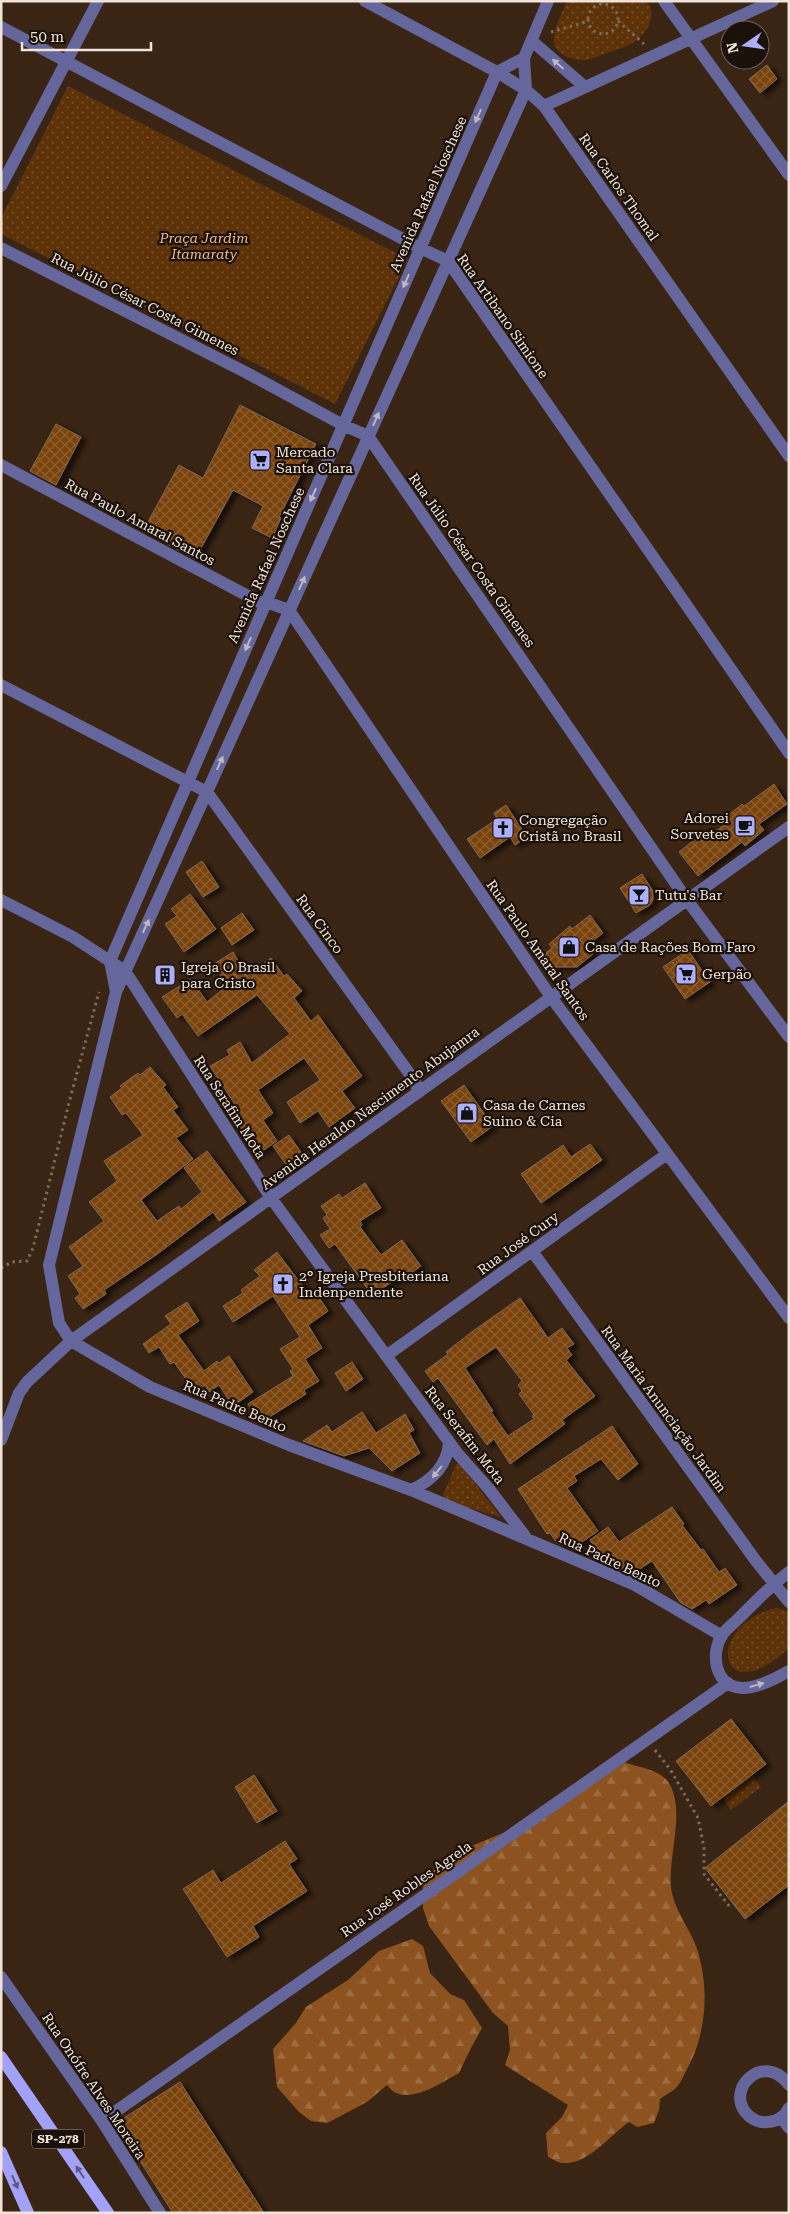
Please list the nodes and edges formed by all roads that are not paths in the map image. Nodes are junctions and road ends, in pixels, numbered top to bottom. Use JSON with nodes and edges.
{"nodes":[{"id":1,"x":98,"y":1,"type":"edge"},
{"id":2,"x":366,"y":1,"type":"edge"},
{"id":3,"x":548,"y":1,"type":"edge"},
{"id":4,"x":664,"y":1,"type":"edge"},
{"id":5,"x":773,"y":1,"type":"edge"},
{"id":6,"x":1,"y":27,"type":"edge"},
{"id":7,"x":692,"y":38,"type":"junction"},
{"id":8,"x":533,"y":39,"type":"junction"},
{"id":9,"x":524,"y":58,"type":"junction"},
{"id":10,"x":67,"y":60,"type":"junction"},
{"id":11,"x":497,"y":72,"type":"junction"},
{"id":12,"x":585,"y":87,"type":"junction"},
{"id":13,"x":526,"y":90,"type":"junction"},
{"id":14,"x":544,"y":106,"type":"junction"},
{"id":15,"x":789,"y":174,"type":"edge"},
{"id":16,"x":1,"y":186,"type":"edge"},
{"id":17,"x":1,"y":248,"type":"edge"},
{"id":18,"x":420,"y":248,"type":"junction"},
{"id":19,"x":448,"y":261,"type":"junction"},
{"id":20,"x":343,"y":425,"type":"junction"},
{"id":21,"x":368,"y":436,"type":"junction"},
{"id":22,"x":789,"y":456,"type":"edge"},
{"id":23,"x":1,"y":465,"type":"edge"},
{"id":24,"x":266,"y":603,"type":"junction"},
{"id":25,"x":289,"y":610,"type":"junction"},
{"id":26,"x":1,"y":685,"type":"edge"},
{"id":27,"x":789,"y":753,"type":"edge"},
{"id":28,"x":188,"y":782,"type":"junction"},
{"id":29,"x":207,"y":792,"type":"junction"},
{"id":30,"x":789,"y":827,"type":"edge"},
{"id":31,"x":1,"y":900,"type":"edge"},
{"id":32,"x":687,"y":900,"type":"junction"},
{"id":33,"x":110,"y":961,"type":"junction"},
{"id":34,"x":125,"y":971,"type":"junction"},
{"id":35,"x":116,"y":992,"type":"junction"},
{"id":36,"x":551,"y":997,"type":"junction"},
{"id":37,"x":789,"y":1037,"type":"edge"},
{"id":38,"x":419,"y":1092,"type":"junction"},
{"id":39,"x":667,"y":1154,"type":"junction"},
{"id":40,"x":270,"y":1198,"type":"junction"},
{"id":41,"x":532,"y":1251,"type":"junction"},
{"id":42,"x":789,"y":1318,"type":"edge"},
{"id":43,"x":71,"y":1341,"type":"junction"},
{"id":44,"x":386,"y":1356,"type":"junction"},
{"id":45,"x":1,"y":1440,"type":"edge"},
{"id":46,"x":449,"y":1442,"type":"junction"},
{"id":47,"x":411,"y":1490,"type":"junction"},
{"id":48,"x":527,"y":1538,"type":"junction"},
{"id":49,"x":789,"y":1572,"type":"edge"},
{"id":50,"x":774,"y":1583,"type":"junction"},
{"id":51,"x":789,"y":1602,"type":"edge"},
{"id":52,"x":722,"y":1636,"type":"junction"},
{"id":53,"x":789,"y":1672,"type":"edge"},
{"id":54,"x":728,"y":1683,"type":"junction"},
{"id":55,"x":1,"y":1977,"type":"edge"},
{"id":56,"x":1,"y":2057,"type":"edge"},
{"id":57,"x":789,"y":2085,"type":"edge"},
{"id":58,"x":785,"y":2112,"type":"edge"},
{"id":59,"x":102,"y":2121,"type":"junction"},
{"id":60,"x":789,"y":2128,"type":"edge"},
{"id":61,"x":1,"y":2152,"type":"edge"},
{"id":62,"x":28,"y":2213,"type":"edge"},
{"id":63,"x":108,"y":2213,"type":"edge"},
{"id":64,"x":160,"y":2213,"type":"edge"}],
"edges":[{"from":1,"to":10,"type":"street"},
{"from":2,"to":11,"type":"street","name":"Rua Carlos Thomal"},
{"from":3,"to":8,"type":"street"},
{"from":4,"to":7,"type":"street"},
{"from":5,"to":7,"type":"street"},
{"from":6,"to":10,"type":"street","name":"Rua Artibano Simione"},
{"from":7,"to":12,"type":"street"},
{"from":7,"to":15,"type":"street"},
{"from":8,"to":9,"type":"street"},
{"from":12,"to":8,"type":"street","one_way":true},
{"from":9,"to":11,"type":"street"},
{"from":9,"to":13,"type":"street"},
{"from":10,"to":16,"type":"street"},
{"from":10,"to":18,"type":"street","name":"Rua Artibano Simione"},
{"from":11,"to":13,"type":"street","name":"Rua Carlos Thomal"},
{"from":11,"to":18,"type":"street","name":"Avenida Rafael Noschese","one_way":true},
{"from":12,"to":14,"type":"street"},
{"from":13,"to":14,"type":"street","name":"Rua Carlos Thomal"},
{"from":13,"to":19,"type":"street"},
{"from":14,"to":22,"type":"street","name":"Rua Carlos Thomal"},
{"from":17,"to":20,"type":"street","name":"Rua Júlio César Costa Gimenes"},
{"from":18,"to":19,"type":"street","name":"Rua Artibano Simione"},
{"from":18,"to":20,"type":"street","name":"Avenida Rafael Noschese","one_way":true},
{"from":21,"to":19,"type":"street","one_way":true},
{"from":19,"to":27,"type":"street","name":"Rua Artibano Simione"},
{"from":20,"to":21,"type":"street","name":"Rua Júlio César Costa Gimenes"},
{"from":20,"to":24,"type":"street","name":"Avenida Rafael Noschese","one_way":true},
{"from":25,"to":21,"type":"street","one_way":true},
{"from":21,"to":32,"type":"street","name":"Rua Júlio César Costa Gimenes"},
{"from":23,"to":24,"type":"street","name":"Rua Paulo Amaral Santos"},
{"from":24,"to":25,"type":"street","name":"Rua Paulo Amaral Santos"},
{"from":24,"to":28,"type":"street","name":"Avenida Rafael Noschese","one_way":true},
{"from":29,"to":25,"type":"street","one_way":true},
{"from":25,"to":36,"type":"street","name":"Rua Paulo Amaral Santos"},
{"from":26,"to":28,"type":"street","name":"Rua Cinco"},
{"from":28,"to":29,"type":"street","name":"Rua Cinco"},
{"from":28,"to":33,"type":"street","name":"Avenida Rafael Noschese"},
{"from":34,"to":29,"type":"street","one_way":true},
{"from":29,"to":38,"type":"street","name":"Rua Cinco"},
{"from":30,"to":32,"type":"street","name":"Avenida Heraldo Nascimento Abujamra"},
{"from":31,"to":33,"type":"street","name":"Rua Serafim Mota"},
{"from":32,"to":36,"type":"street","name":"Avenida Heraldo Nascimento Abujamra"},
{"from":32,"to":37,"type":"street","name":"Rua Júlio César Costa Gimenes"},
{"from":33,"to":34,"type":"street","name":"Rua Serafim Mota"},
{"from":33,"to":35,"type":"street","name":"Rua Padre Bento"},
{"from":34,"to":35,"type":"street","name":"Rua Padre Bento"},
{"from":34,"to":40,"type":"street","name":"Rua Serafim Mota"},
{"from":35,"to":43,"type":"street","name":"Rua Padre Bento"},
{"from":36,"to":38,"type":"street","name":"Avenida Heraldo Nascimento Abujamra"},
{"from":36,"to":39,"type":"street","name":"Rua Paulo Amaral Santos"},
{"from":38,"to":40,"type":"street","name":"Avenida Heraldo Nascimento Abujamra"},
{"from":39,"to":41,"type":"street","name":"Rua José Cury"},
{"from":39,"to":42,"type":"street","name":"Rua Paulo Amaral Santos"},
{"from":40,"to":43,"type":"street","name":"Avenida Heraldo Nascimento Abujamra"},
{"from":40,"to":44,"type":"street","name":"Rua Serafim Mota"},
{"from":41,"to":44,"type":"street","name":"Rua José Cury"},
{"from":41,"to":50,"type":"street","name":"Rua Maria Anunciação Jardim"},
{"from":43,"to":45,"type":"street","name":"Avenida Heraldo Nascimento Abujamra"},
{"from":43,"to":47,"type":"street","name":"Rua Padre Bento"},
{"from":44,"to":46,"type":"street","name":"Rua Serafim Mota"},
{"from":46,"to":47,"type":"street","one_way":true},
{"from":46,"to":48,"type":"street","name":"Rua Serafim Mota"},
{"from":47,"to":48,"type":"street","name":"Rua Padre Bento"},
{"from":48,"to":52,"type":"street","name":"Rua Padre Bento"},
{"from":49,"to":50,"type":"street"},
{"from":50,"to":51,"type":"street","name":"Rua Maria Anunciação Jardim"},
{"from":50,"to":52,"type":"street"},
{"from":52,"to":54,"type":"street"},
{"from":54,"to":53,"type":"street","one_way":true},
{"from":54,"to":59,"type":"street","name":"Rua José Robles Agrela"},
{"from":55,"to":59,"type":"street","name":"Rua Onófre Alves Moreira"},
{"from":63,"to":56,"type":"main road","number":"SP-278","one_way":true},
{"from":57,"to":58,"type":"street"},
{"from":58,"to":60,"type":"street"},
{"from":59,"to":64,"type":"street","name":"Rua Onófre Alves Moreira"},
{"from":61,"to":62,"type":"main road","one_way":true}]}
